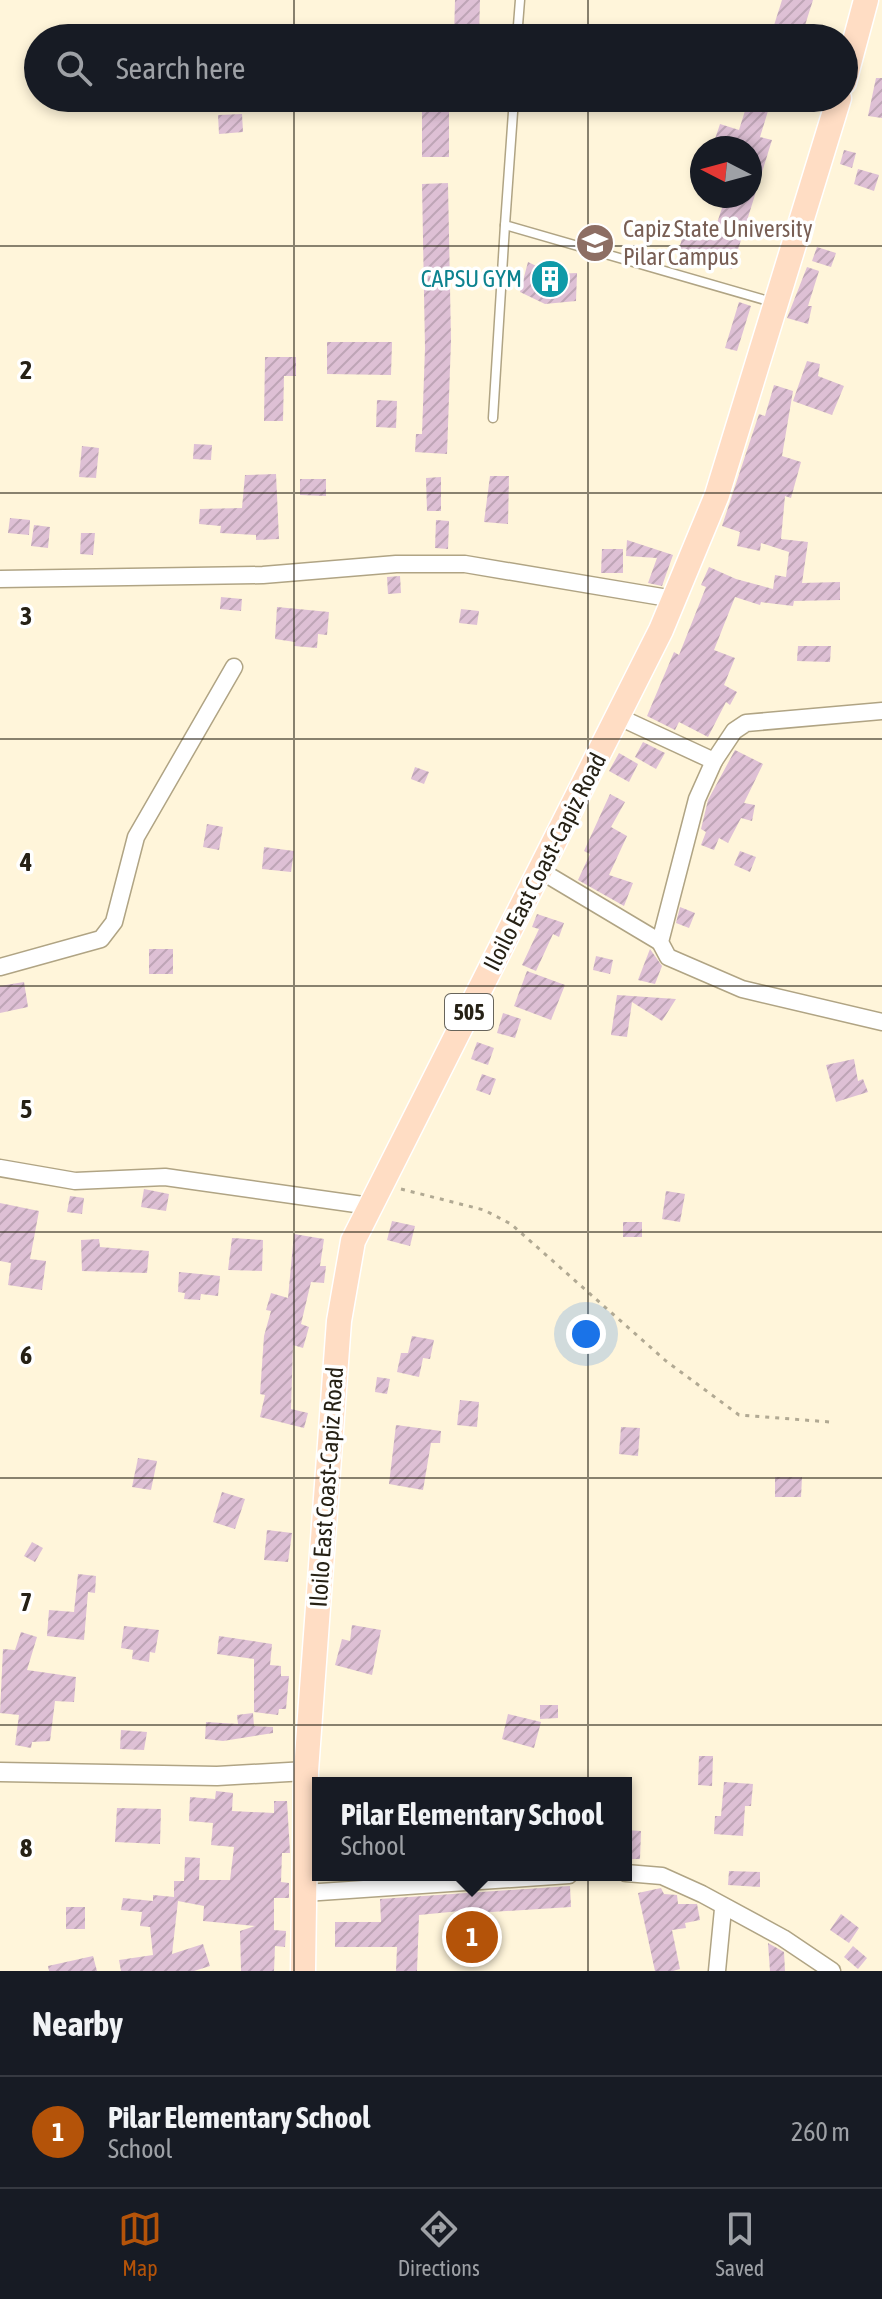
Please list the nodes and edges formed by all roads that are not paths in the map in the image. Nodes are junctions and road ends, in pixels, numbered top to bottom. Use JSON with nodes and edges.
{"nodes":[{"id":1,"x":520,"y":0,"type":"edge"},
{"id":2,"x":866,"y":0,"type":"edge"},
{"id":3,"x":518,"y":24,"type":"edge"},
{"id":4,"x":858,"y":30,"type":"edge"},
{"id":5,"x":513,"y":112,"type":"edge"},
{"id":6,"x":835,"y":112,"type":"edge"},
{"id":7,"x":505,"y":225,"type":"junction"},
{"id":8,"x":777,"y":303,"type":"junction"},
{"id":9,"x":493,"y":418,"type":"dead end"},
{"id":10,"x":0,"y":579,"type":"edge"},
{"id":11,"x":674,"y":599,"type":"junction"},
{"id":12,"x":234,"y":667,"type":"dead end"},
{"id":13,"x":882,"y":711,"type":"edge"},
{"id":14,"x":619,"y":717,"type":"junction"},
{"id":15,"x":714,"y":761,"type":"junction"},
{"id":16,"x":541,"y":871,"type":"junction"},
{"id":17,"x":660,"y":942,"type":"junction"},
{"id":18,"x":0,"y":967,"type":"edge"},
{"id":19,"x":882,"y":1022,"type":"edge"},
{"id":20,"x":0,"y":1168,"type":"edge"},
{"id":21,"x":370,"y":1206,"type":"junction"},
{"id":22,"x":306,"y":1771,"type":"junction"},
{"id":23,"x":0,"y":1772,"type":"edge"},
{"id":24,"x":632,"y":1874,"type":"edge"},
{"id":25,"x":481,"y":1881,"type":"edge"},
{"id":26,"x":305,"y":1893,"type":"junction"},
{"id":27,"x":723,"y":1909,"type":"junction"},
{"id":28,"x":303,"y":1971,"type":"edge"},
{"id":29,"x":717,"y":1971,"type":"edge"},
{"id":30,"x":832,"y":1971,"type":"edge"}],
"edges":[{"from":1,"to":3,"type":"lane"},
{"from":2,"to":4,"type":"main road"},
{"from":5,"to":7,"type":"lane"},
{"from":6,"to":8,"type":"main road","name":"Iloilo East Coast-Capiz Road","number":"505"},
{"from":7,"to":8,"type":"lane"},
{"from":7,"to":9,"type":"lane"},
{"from":8,"to":11,"type":"main road","name":"Iloilo East Coast-Capiz Road","number":"505"},
{"from":10,"to":11,"type":"street"},
{"from":11,"to":14,"type":"main road","name":"Iloilo East Coast-Capiz Road","number":"505"},
{"from":12,"to":18,"type":"street"},
{"from":13,"to":15,"type":"street"},
{"from":14,"to":15,"type":"street"},
{"from":14,"to":16,"type":"main road","name":"Iloilo East Coast-Capiz Road","number":"505"},
{"from":15,"to":17,"type":"street"},
{"from":16,"to":17,"type":"street"},
{"from":16,"to":21,"type":"main road","name":"Iloilo East Coast-Capiz Road","number":"505"},
{"from":17,"to":19,"type":"street"},
{"from":20,"to":21,"type":"street"},
{"from":21,"to":22,"type":"main road","name":"Iloilo East Coast-Capiz Road","number":"505"},
{"from":22,"to":23,"type":"street"},
{"from":22,"to":26,"type":"main road","name":"Iloilo East Coast-Capiz Road","number":"505"},
{"from":24,"to":27,"type":"street"},
{"from":25,"to":26,"type":"street"},
{"from":26,"to":28,"type":"main road","name":"Iloilo East Coast-Capiz Road","number":"505"},
{"from":27,"to":29,"type":"street"},
{"from":27,"to":30,"type":"street"}]}
